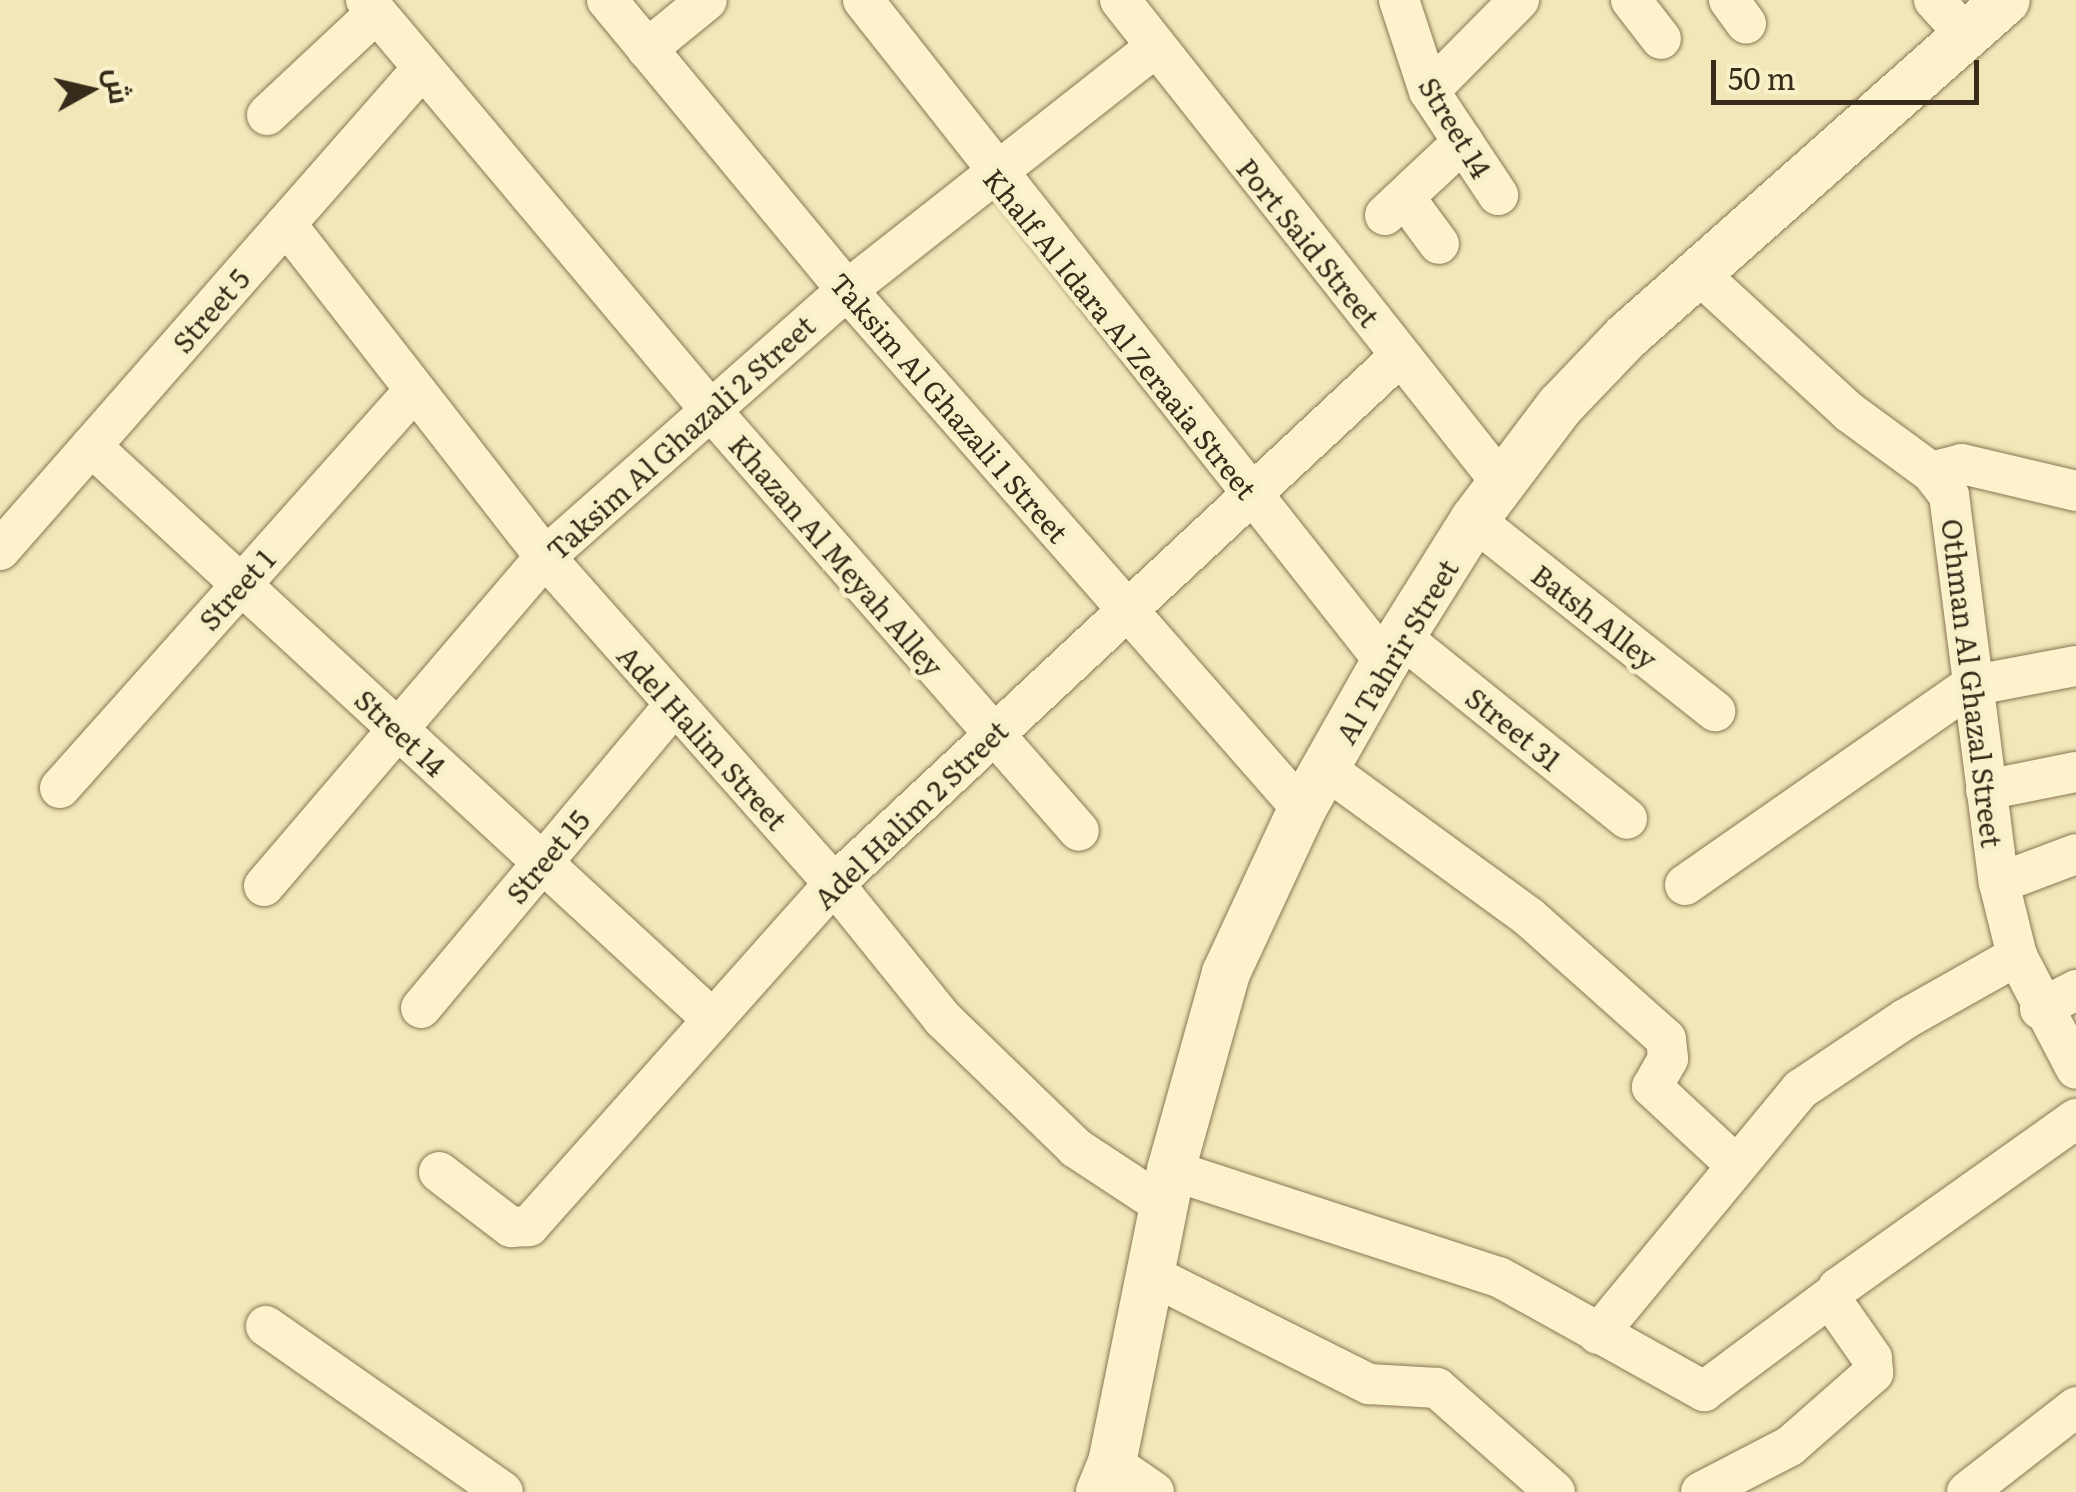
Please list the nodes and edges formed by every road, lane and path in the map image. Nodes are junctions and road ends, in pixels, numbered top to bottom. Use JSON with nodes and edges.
{"nodes":[{"id":1,"x":607,"y":0,"type":"edge"},
{"id":2,"x":707,"y":0,"type":"edge"},
{"id":3,"x":863,"y":0,"type":"edge"},
{"id":4,"x":1120,"y":0,"type":"edge"},
{"id":5,"x":1399,"y":0,"type":"edge"},
{"id":6,"x":1519,"y":0,"type":"edge"},
{"id":7,"x":1630,"y":0,"type":"edge"},
{"id":8,"x":2006,"y":0,"type":"edge"},
{"id":9,"x":371,"y":6,"type":"edge"},
{"id":10,"x":1949,"y":17,"type":"edge"},
{"id":11,"x":1661,"y":39,"type":"dead end"},
{"id":12,"x":1154,"y":48,"type":"junction"},
{"id":13,"x":646,"y":49,"type":"junction"},
{"id":14,"x":420,"y":70,"type":"junction"},
{"id":15,"x":1429,"y":92,"type":"junction"},
{"id":16,"x":267,"y":115,"type":"dead end"},
{"id":17,"x":1463,"y":142,"type":"junction"},
{"id":18,"x":994,"y":174,"type":"junction"},
{"id":19,"x":1498,"y":195,"type":"dead end"},
{"id":20,"x":286,"y":224,"type":"junction"},
{"id":21,"x":1439,"y":244,"type":"dead end"},
{"id":22,"x":1700,"y":274,"type":"junction"},
{"id":23,"x":846,"y":290,"type":"junction"},
{"id":24,"x":1400,"y":356,"type":"junction"},
{"id":25,"x":414,"y":391,"type":"junction"},
{"id":26,"x":708,"y":407,"type":"junction"},
{"id":27,"x":92,"y":446,"type":"junction"},
{"id":28,"x":1931,"y":472,"type":"junction"},
{"id":29,"x":1501,"y":482,"type":"junction"},
{"id":30,"x":2076,"y":491,"type":"edge"},
{"id":31,"x":1250,"y":496,"type":"junction"},
{"id":32,"x":1474,"y":520,"type":"junction"},
{"id":33,"x":4,"y":537,"type":"edge"},
{"id":34,"x":545,"y":556,"type":"junction"},
{"id":35,"x":240,"y":584,"type":"junction"},
{"id":36,"x":1126,"y":609,"type":"junction"},
{"id":37,"x":1393,"y":650,"type":"junction"},
{"id":38,"x":2076,"y":666,"type":"edge"},
{"id":39,"x":1970,"y":686,"type":"junction"},
{"id":40,"x":674,"y":705,"type":"junction"},
{"id":41,"x":1715,"y":711,"type":"dead end"},
{"id":42,"x":398,"y":729,"type":"junction"},
{"id":43,"x":992,"y":733,"type":"junction"},
{"id":44,"x":2076,"y":772,"type":"edge"},
{"id":45,"x":60,"y":788,"type":"dead end"},
{"id":46,"x":1314,"y":789,"type":"junction"},
{"id":47,"x":1986,"y":790,"type":"junction"},
{"id":48,"x":1627,"y":819,"type":"dead end"},
{"id":49,"x":1079,"y":831,"type":"dead end"},
{"id":50,"x":2076,"y":854,"type":"edge"},
{"id":51,"x":542,"y":862,"type":"junction"},
{"id":52,"x":1998,"y":883,"type":"junction"},
{"id":53,"x":834,"y":884,"type":"junction"},
{"id":54,"x":1684,"y":885,"type":"dead end"},
{"id":55,"x":264,"y":886,"type":"dead end"},
{"id":56,"x":2017,"y":956,"type":"junction"},
{"id":57,"x":2076,"y":990,"type":"edge"},
{"id":58,"x":421,"y":1008,"type":"dead end"},
{"id":59,"x":2040,"y":1009,"type":"junction"},
{"id":60,"x":711,"y":1018,"type":"junction"},
{"id":61,"x":2076,"y":1069,"type":"edge"},
{"id":62,"x":2076,"y":1119,"type":"edge"},
{"id":63,"x":1734,"y":1164,"type":"junction"},
{"id":64,"x":439,"y":1172,"type":"dead end"},
{"id":65,"x":1168,"y":1188,"type":"junction"},
{"id":66,"x":1150,"y":1274,"type":"junction"},
{"id":67,"x":1834,"y":1294,"type":"junction"},
{"id":68,"x":266,"y":1326,"type":"dead end"},
{"id":69,"x":1598,"y":1334,"type":"junction"},
{"id":70,"x":2076,"y":1407,"type":"edge"},
{"id":71,"x":1106,"y":1478,"type":"edge"},
{"id":72,"x":503,"y":1492,"type":"edge"},
{"id":73,"x":1154,"y":1492,"type":"edge"},
{"id":74,"x":1555,"y":1492,"type":"edge"},
{"id":75,"x":1700,"y":1492,"type":"edge"},
{"id":76,"x":1967,"y":1492,"type":"edge"}],
"edges":[{"from":1,"to":13,"type":"street","name":"Taksim Al Ghazali 1 Street"},
{"from":2,"to":13,"type":"street"},
{"from":3,"to":18,"type":"street","name":"Khalf Al Idara Al Zeraaia Street"},
{"from":4,"to":12,"type":"street","name":"Port Said Street"},
{"from":5,"to":15,"type":"street","name":"Street 14"},
{"from":6,"to":15,"type":"street"},
{"from":7,"to":11,"type":"street"},
{"from":8,"to":10,"type":"street","name":"Al Tahrir Street"},
{"from":9,"to":14,"type":"street","name":"Khazan Al Meyah Alley"},
{"from":9,"to":16,"type":"street"},
{"from":10,"to":22,"type":"street","name":"Al Tahrir Street"},
{"from":12,"to":18,"type":"street","name":"Taksim Al Ghazali 2 Street"},
{"from":12,"to":24,"type":"street","name":"Port Said Street"},
{"from":13,"to":23,"type":"street","name":"Taksim Al Ghazali 1 Street"},
{"from":14,"to":20,"type":"street","name":"Street 5"},
{"from":14,"to":26,"type":"street","name":"Khazan Al Meyah Alley"},
{"from":15,"to":17,"type":"street","name":"Street 14"},
{"from":17,"to":19,"type":"street","name":"Street 14"},
{"from":17,"to":21,"type":"street"},
{"from":18,"to":23,"type":"street","name":"Taksim Al Ghazali 2 Street"},
{"from":18,"to":31,"type":"street","name":"Khalf Al Idara Al Zeraaia Street"},
{"from":20,"to":25,"type":"street","name":"Adel Halim Street"},
{"from":20,"to":27,"type":"street","name":"Street 5"},
{"from":22,"to":28,"type":"street","name":"Othman Al Ghazal Street"},
{"from":22,"to":29,"type":"street","name":"Al Tahrir Street"},
{"from":23,"to":26,"type":"street","name":"Taksim Al Ghazali 2 Street"},
{"from":23,"to":36,"type":"street","name":"Taksim Al Ghazali 1 Street"},
{"from":24,"to":29,"type":"street","name":"Port Said Street"},
{"from":24,"to":31,"type":"street","name":"Adel Halim 2 Street"},
{"from":25,"to":34,"type":"street","name":"Adel Halim Street"},
{"from":25,"to":35,"type":"street","name":"Street 1"},
{"from":26,"to":34,"type":"street","name":"Taksim Al Ghazali 2 Street"},
{"from":26,"to":43,"type":"street","name":"Khazan Al Meyah Alley"},
{"from":27,"to":33,"type":"street","name":"Street 5"},
{"from":27,"to":35,"type":"street","name":"Street 14"},
{"from":28,"to":30,"type":"street"},
{"from":28,"to":39,"type":"street","name":"Othman Al Ghazal Street"},
{"from":29,"to":32,"type":"street","name":"Al Tahrir Street"},
{"from":31,"to":36,"type":"street","name":"Adel Halim 2 Street"},
{"from":31,"to":37,"type":"street","name":"Khalf Al Idara Al Zeraaia Street"},
{"from":32,"to":37,"type":"street","name":"Al Tahrir Street"},
{"from":32,"to":41,"type":"street","name":"Batsh Alley"},
{"from":34,"to":40,"type":"street","name":"Adel Halim Street"},
{"from":34,"to":42,"type":"street","name":"Taksim Al Ghazali 2 Street"},
{"from":35,"to":42,"type":"street","name":"Street 14"},
{"from":35,"to":45,"type":"street","name":"Street 1"},
{"from":36,"to":43,"type":"street","name":"Adel Halim 2 Street"},
{"from":36,"to":46,"type":"street","name":"Taksim Al Ghazali 1 Street"},
{"from":37,"to":46,"type":"street","name":"Al Tahrir Street"},
{"from":37,"to":48,"type":"street","name":"Street 31"},
{"from":38,"to":39,"type":"street"},
{"from":39,"to":47,"type":"street","name":"Othman Al Ghazal Street"},
{"from":39,"to":54,"type":"street"},
{"from":40,"to":51,"type":"street","name":"Street 15"},
{"from":40,"to":53,"type":"street","name":"Adel Halim Street"},
{"from":42,"to":51,"type":"street","name":"Street 14"},
{"from":42,"to":55,"type":"street","name":"Taksim Al Ghazali 2 Street"},
{"from":43,"to":49,"type":"street","name":"Khazan Al Meyah Alley"},
{"from":43,"to":53,"type":"street","name":"Adel Halim 2 Street"},
{"from":44,"to":47,"type":"street"},
{"from":46,"to":63,"type":"street","name":"Taksim Al Ghazali 1 Street"},
{"from":46,"to":65,"type":"street","name":"Al Tahrir Street"},
{"from":47,"to":52,"type":"street","name":"Othman Al Ghazal Street"},
{"from":50,"to":52,"type":"street"},
{"from":51,"to":58,"type":"street","name":"Street 15"},
{"from":51,"to":60,"type":"street","name":"Street 14"},
{"from":52,"to":56,"type":"street","name":"Othman Al Ghazal Street"},
{"from":53,"to":60,"type":"street","name":"Adel Halim 2 Street"},
{"from":53,"to":65,"type":"street","name":"Adel Halim Street"},
{"from":56,"to":59,"type":"street","name":"Othman Al Ghazal Street"},
{"from":56,"to":63,"type":"street"},
{"from":57,"to":59,"type":"street"},
{"from":59,"to":61,"type":"street","name":"Othman Al Ghazal Street"},
{"from":60,"to":64,"type":"street","name":"Adel Halim 2 Street"},
{"from":62,"to":67,"type":"street"},
{"from":63,"to":69,"type":"street"},
{"from":65,"to":66,"type":"street","name":"Al Tahrir Street"},
{"from":65,"to":69,"type":"street","name":"Adel Halim Street"},
{"from":66,"to":71,"type":"street","name":"Al Tahrir Street"},
{"from":66,"to":74,"type":"street"},
{"from":67,"to":69,"type":"street","name":"Adel Halim Street"},
{"from":67,"to":75,"type":"street"},
{"from":68,"to":72,"type":"street"},
{"from":70,"to":76,"type":"street"},
{"from":71,"to":73,"type":"street"}]}
